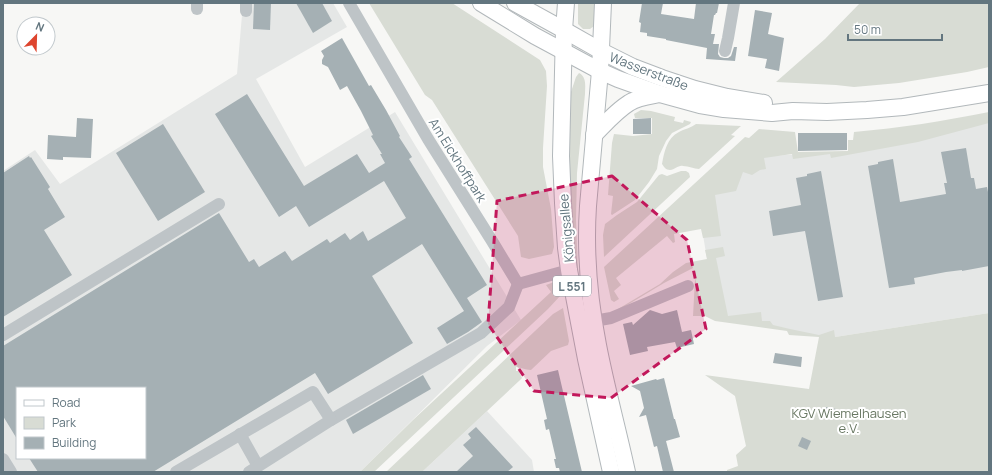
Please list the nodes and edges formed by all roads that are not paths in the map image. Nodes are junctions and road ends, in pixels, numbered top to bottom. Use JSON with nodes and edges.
{"nodes":[{"id":1,"x":349,"y":3,"type":"edge"},
{"id":2,"x":481,"y":3,"type":"edge"},
{"id":3,"x":515,"y":3,"type":"edge"},
{"id":4,"x":566,"y":3,"type":"edge"},
{"id":5,"x":603,"y":3,"type":"edge"},
{"id":6,"x":734,"y":3,"type":"edge"},
{"id":7,"x":564,"y":30,"type":"junction"},
{"id":8,"x":601,"y":51,"type":"junction"},
{"id":9,"x":725,"y":51,"type":"dead end"},
{"id":10,"x":564,"y":52,"type":"junction"},
{"id":11,"x":600,"y":71,"type":"junction"},
{"id":12,"x":989,"y":93,"type":"edge"},
{"id":13,"x":660,"y":94,"type":"junction"},
{"id":14,"x":793,"y":111,"type":"junction"},
{"id":15,"x":594,"y":136,"type":"junction"},
{"id":16,"x":219,"y":204,"type":"dead end"},
{"id":17,"x":569,"y":270,"type":"junction"},
{"id":18,"x":518,"y":284,"type":"junction"},
{"id":19,"x":688,"y":286,"type":"dead end"},
{"id":20,"x":594,"y":321,"type":"junction"},
{"id":21,"x":3,"y":335,"type":"edge"},
{"id":22,"x":331,"y":420,"type":"junction"},
{"id":23,"x":240,"y":434,"type":"junction"},
{"id":24,"x":3,"y":459,"type":"edge"},
{"id":25,"x":254,"y":469,"type":"edge"},
{"id":26,"x":11,"y":472,"type":"edge"},
{"id":27,"x":176,"y":472,"type":"edge"},
{"id":28,"x":611,"y":472,"type":"edge"},
{"id":29,"x":627,"y":472,"type":"edge"}],
"edges":[{"from":1,"to":18,"type":"street","name":"Am Eickhoffpark"},
{"from":2,"to":10,"type":"main road","name":"Wasserstraße"},
{"from":3,"to":7,"type":"main road","name":"Wasserstraße"},
{"from":4,"to":7,"type":"main road","name":"Königsallee","number":"L 551"},
{"from":5,"to":8,"type":"main road","name":"Königsallee","number":"L 551"},
{"from":6,"to":9,"type":"street"},
{"from":7,"to":8,"type":"main road","name":"Wasserstraße"},
{"from":7,"to":10,"type":"main road","name":"Königsallee","number":"L 551"},
{"from":8,"to":11,"type":"main road","name":"Königsallee","number":"L 551"},
{"from":8,"to":14,"type":"main road","name":"Wasserstraße"},
{"from":10,"to":11,"type":"main road","name":"Wasserstraße"},
{"from":10,"to":17,"type":"main road","name":"Königsallee","number":"L 551"},
{"from":11,"to":13,"type":"main road","name":"Wasserstraße"},
{"from":11,"to":15,"type":"main road","name":"Königsallee","number":"L 551"},
{"from":12,"to":14,"type":"main road","name":"Wasserstraße"},
{"from":13,"to":14,"type":"main road","name":"Wasserstraße"},
{"from":13,"to":15,"type":"main road","name":"Wasserstraße"},
{"from":15,"to":20,"type":"main road","name":"Königsallee","number":"L 551"},
{"from":16,"to":21,"type":"street"},
{"from":17,"to":18,"type":"street"},
{"from":17,"to":28,"type":"main road","name":"Königsallee","number":"L 551"},
{"from":18,"to":22,"type":"street"},
{"from":19,"to":20,"type":"street"},
{"from":20,"to":29,"type":"main road","name":"Königsallee","number":"L 551"},
{"from":22,"to":23,"type":"street"},
{"from":22,"to":25,"type":"street"},
{"from":23,"to":25,"type":"street"},
{"from":23,"to":27,"type":"street"},
{"from":24,"to":26,"type":"street"}]}
